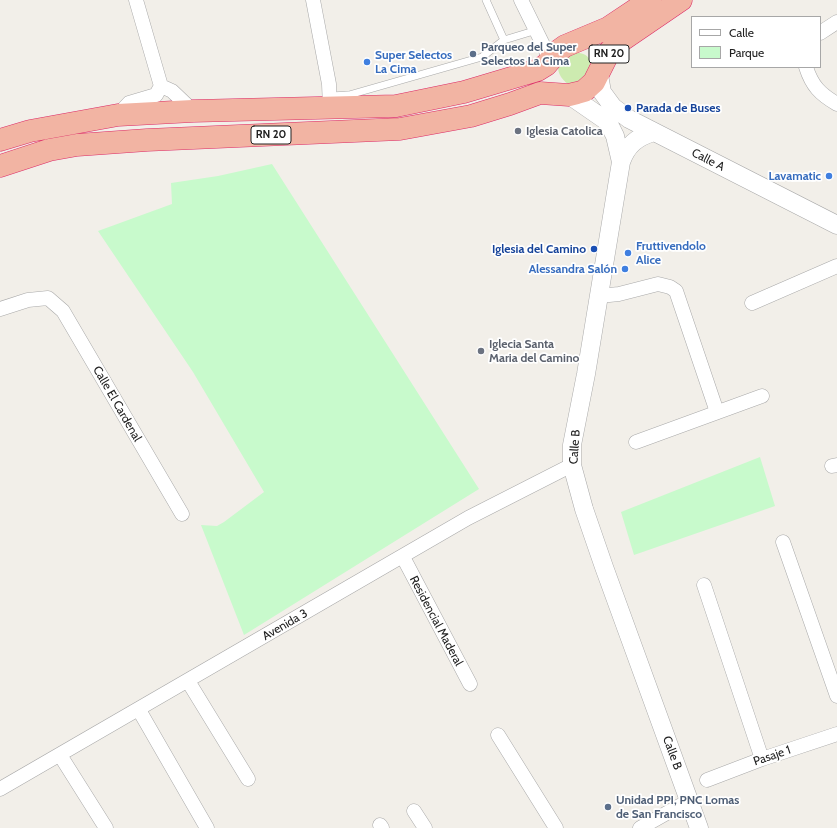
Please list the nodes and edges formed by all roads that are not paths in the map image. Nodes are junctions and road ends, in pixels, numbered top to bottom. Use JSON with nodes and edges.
{"nodes":[{"id":1,"x":136,"y":0,"type":"edge"},
{"id":2,"x":313,"y":0,"type":"edge"},
{"id":3,"x":486,"y":0,"type":"edge"},
{"id":4,"x":521,"y":0,"type":"edge"},
{"id":5,"x":650,"y":0,"type":"edge"},
{"id":6,"x":680,"y":0,"type":"edge"},
{"id":7,"x":837,"y":22,"type":"edge"},
{"id":8,"x":537,"y":30,"type":"junction"},
{"id":9,"x":821,"y":32,"type":"edge"},
{"id":10,"x":504,"y":40,"type":"junction"},
{"id":11,"x":578,"y":41,"type":"junction"},
{"id":12,"x":550,"y":59,"type":"junction"},
{"id":13,"x":806,"y":68,"type":"edge"},
{"id":14,"x":600,"y":70,"type":"junction"},
{"id":15,"x":161,"y":86,"type":"junction"},
{"id":16,"x":569,"y":95,"type":"junction"},
{"id":17,"x":330,"y":102,"type":"junction"},
{"id":18,"x":837,"y":104,"type":"edge"},
{"id":19,"x":193,"y":111,"type":"junction"},
{"id":20,"x":118,"y":115,"type":"junction"},
{"id":21,"x":654,"y":132,"type":"junction"},
{"id":22,"x":0,"y":140,"type":"edge"},
{"id":23,"x":621,"y":162,"type":"junction"},
{"id":24,"x":0,"y":166,"type":"edge"},
{"id":25,"x":837,"y":225,"type":"edge"},
{"id":26,"x":837,"y":266,"type":"edge"},
{"id":27,"x":599,"y":296,"type":"junction"},
{"id":28,"x":752,"y":303,"type":"dead end"},
{"id":29,"x":0,"y":309,"type":"edge"},
{"id":30,"x":762,"y":396,"type":"dead end"},
{"id":31,"x":717,"y":412,"type":"junction"},
{"id":32,"x":636,"y":442,"type":"dead end"},
{"id":33,"x":572,"y":465,"type":"junction"},
{"id":34,"x":182,"y":514,"type":"dead end"},
{"id":35,"x":783,"y":542,"type":"dead end"},
{"id":36,"x":402,"y":557,"type":"junction"},
{"id":37,"x":704,"y":585,"type":"dead end"},
{"id":38,"x":188,"y":681,"type":"junction"},
{"id":39,"x":470,"y":684,"type":"dead end"},
{"id":40,"x":837,"y":696,"type":"edge"},
{"id":41,"x":139,"y":710,"type":"junction"},
{"id":42,"x":837,"y":734,"type":"edge"},
{"id":43,"x":498,"y":735,"type":"dead end"},
{"id":44,"x":60,"y":755,"type":"junction"},
{"id":45,"x":762,"y":759,"type":"junction"},
{"id":46,"x":248,"y":779,"type":"dead end"},
{"id":47,"x":707,"y":780,"type":"dead end"},
{"id":48,"x":0,"y":789,"type":"edge"},
{"id":49,"x":690,"y":800,"type":"junction"},
{"id":50,"x":414,"y":811,"type":"dead end"},
{"id":51,"x":106,"y":828,"type":"edge"},
{"id":52,"x":207,"y":828,"type":"edge"},
{"id":53,"x":425,"y":828,"type":"edge"},
{"id":54,"x":556,"y":828,"type":"edge"},
{"id":55,"x":640,"y":828,"type":"edge"},
{"id":56,"x":699,"y":828,"type":"edge"}],
"edges":[{"from":1,"to":15,"type":"street"},
{"from":2,"to":17,"type":"street"},
{"from":3,"to":10,"type":"lane"},
{"from":4,"to":8,"type":"street"},
{"from":5,"to":11,"type":"highway","number":"RN 20"},
{"from":6,"to":14,"type":"highway","number":"RN 20"},
{"from":7,"to":9,"type":"street"},
{"from":8,"to":10,"type":"lane"},
{"from":8,"to":12,"type":"street"},
{"from":10,"to":17,"type":"lane"},
{"from":11,"to":12,"type":"highway","number":"RN 20"},
{"from":11,"to":14,"type":"highway"},
{"from":12,"to":16,"type":"highway"},
{"from":12,"to":17,"type":"highway","number":"RN 20"},
{"from":13,"to":18,"type":"street"},
{"from":14,"to":16,"type":"highway","number":"RN 20"},
{"from":14,"to":21,"type":"street","name":"Calle A"},
{"from":15,"to":19,"type":"street"},
{"from":15,"to":20,"type":"street"},
{"from":16,"to":23,"type":"street","name":"Calle B"},
{"from":16,"to":24,"type":"highway","number":"RN 20"},
{"from":17,"to":19,"type":"highway","number":"RN 20"},
{"from":19,"to":20,"type":"highway","number":"RN 20"},
{"from":20,"to":22,"type":"highway","number":"RN 20"},
{"from":21,"to":23,"type":"street"},
{"from":21,"to":25,"type":"street","name":"Calle A"},
{"from":23,"to":27,"type":"street","name":"Calle B"},
{"from":26,"to":28,"type":"street"},
{"from":27,"to":31,"type":"street"},
{"from":27,"to":33,"type":"street","name":"Calle B"},
{"from":29,"to":34,"type":"street","name":"Calle El Cardenal"},
{"from":30,"to":31,"type":"street"},
{"from":31,"to":32,"type":"street"},
{"from":33,"to":36,"type":"street","name":"Avenida 3"},
{"from":33,"to":49,"type":"street","name":"Calle B"},
{"from":35,"to":40,"type":"street"},
{"from":36,"to":38,"type":"street","name":"Avenida 3"},
{"from":36,"to":39,"type":"street","name":"Residencial Maderal"},
{"from":37,"to":45,"type":"street"},
{"from":38,"to":41,"type":"street","name":"Avenida 3"},
{"from":38,"to":46,"type":"street"},
{"from":41,"to":44,"type":"street","name":"Avenida 3"},
{"from":41,"to":52,"type":"street"},
{"from":42,"to":45,"type":"street","name":"Pasaje 1"},
{"from":43,"to":54,"type":"street"},
{"from":44,"to":48,"type":"street","name":"Avenida 3"},
{"from":44,"to":51,"type":"street"},
{"from":45,"to":47,"type":"street","name":"Pasaje 1"},
{"from":49,"to":55,"type":"street"},
{"from":49,"to":56,"type":"street","name":"Calle B"},
{"from":50,"to":53,"type":"street"}]}
